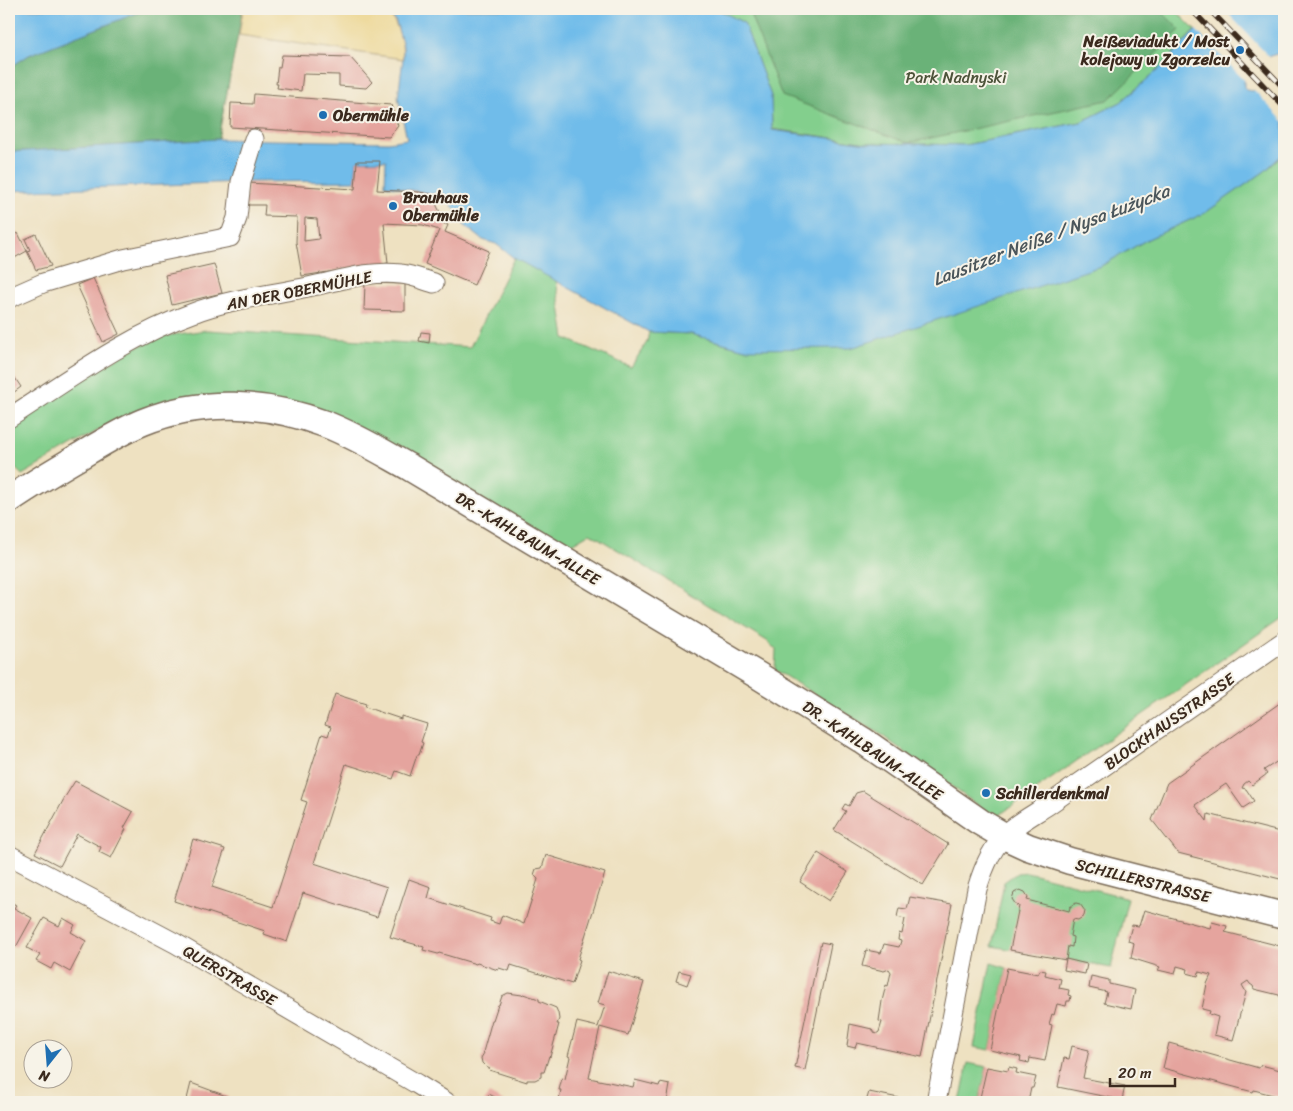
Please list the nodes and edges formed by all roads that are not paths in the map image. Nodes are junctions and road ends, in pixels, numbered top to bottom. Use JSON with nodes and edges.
{"nodes":[{"id":1,"x":254,"y":139,"type":"dead end"},
{"id":2,"x":434,"y":283,"type":"dead end"},
{"id":3,"x":9,"y":298,"type":"edge"},
{"id":4,"x":9,"y":418,"type":"edge"},
{"id":5,"x":12,"y":492,"type":"edge"},
{"id":6,"x":1284,"y":641,"type":"edge"},
{"id":7,"x":1004,"y":836,"type":"junction"},
{"id":8,"x":9,"y":855,"type":"edge"},
{"id":9,"x":1284,"y":916,"type":"edge"},
{"id":10,"x":446,"y":1102,"type":"edge"},
{"id":11,"x":936,"y":1102,"type":"edge"}],
"edges":[{"from":1,"to":3,"type":"street"},
{"from":2,"to":4,"type":"street","name":"AN DER OBERMÜHLE"},
{"from":5,"to":7,"type":"main road","name":"DR.-KAHLBAUM-ALLEE"},
{"from":6,"to":7,"type":"street","name":"BLOCKHAUSSTRASSE"},
{"from":7,"to":9,"type":"main road","name":"SCHILLERSTRASSE"},
{"from":7,"to":11,"type":"street","name":"BLOCKHAUSSTRASSE"},
{"from":8,"to":10,"type":"street","name":"QUERSTRASSE"}]}
